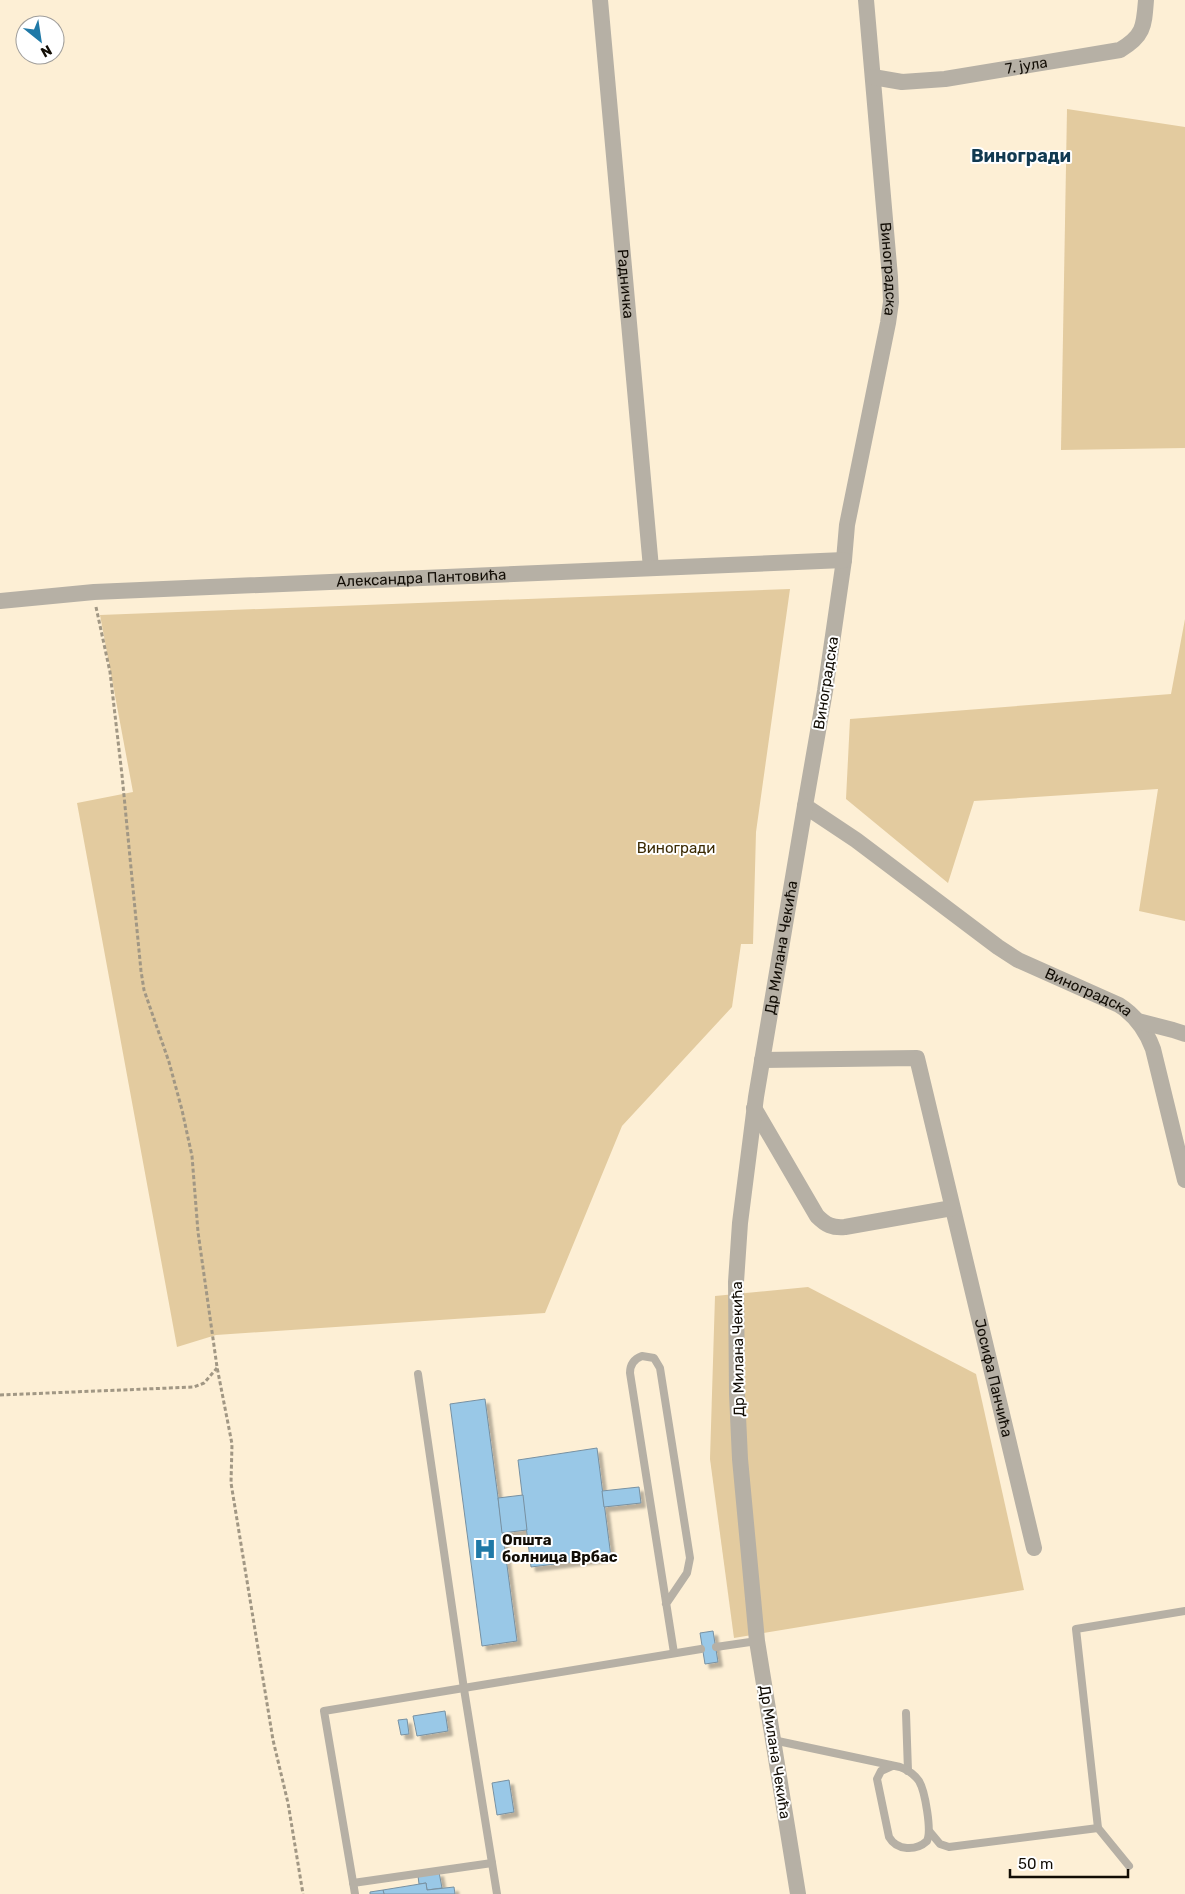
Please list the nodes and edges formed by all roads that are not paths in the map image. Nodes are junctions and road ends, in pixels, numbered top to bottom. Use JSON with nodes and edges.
{"nodes":[{"id":1,"x":600,"y":0,"type":"edge"},
{"id":2,"x":866,"y":0,"type":"edge"},
{"id":3,"x":1146,"y":0,"type":"edge"},
{"id":4,"x":873,"y":77,"type":"junction"},
{"id":5,"x":844,"y":560,"type":"junction"},
{"id":6,"x":651,"y":568,"type":"junction"},
{"id":7,"x":0,"y":600,"type":"edge"},
{"id":8,"x":805,"y":806,"type":"junction"},
{"id":9,"x":1138,"y":1021,"type":"junction"},
{"id":10,"x":1185,"y":1034,"type":"edge"},
{"id":11,"x":762,"y":1060,"type":"junction"},
{"id":12,"x":754,"y":1108,"type":"junction"},
{"id":13,"x":1185,"y":1180,"type":"edge"},
{"id":14,"x":952,"y":1208,"type":"junction"},
{"id":15,"x":418,"y":1374,"type":"dead end"},
{"id":16,"x":1034,"y":1548,"type":"dead end"},
{"id":17,"x":666,"y":1604,"type":"junction"},
{"id":18,"x":1184,"y":1611,"type":"edge"},
{"id":19,"x":1185,"y":1621,"type":"edge"},
{"id":20,"x":757,"y":1641,"type":"junction"},
{"id":21,"x":716,"y":1647,"type":"dead end"},
{"id":22,"x":701,"y":1649,"type":"dead end"},
{"id":23,"x":674,"y":1653,"type":"junction"},
{"id":24,"x":464,"y":1689,"type":"junction"},
{"id":25,"x":906,"y":1713,"type":"dead end"},
{"id":26,"x":773,"y":1740,"type":"junction"},
{"id":27,"x":892,"y":1766,"type":"junction"},
{"id":28,"x":908,"y":1771,"type":"junction"},
{"id":29,"x":1098,"y":1828,"type":"junction"},
{"id":30,"x":930,"y":1832,"type":"junction"},
{"id":31,"x":492,"y":1863,"type":"junction"},
{"id":32,"x":1129,"y":1866,"type":"dead end"},
{"id":33,"x":353,"y":1883,"type":"junction"},
{"id":34,"x":355,"y":1894,"type":"edge"},
{"id":35,"x":497,"y":1894,"type":"edge"},
{"id":36,"x":798,"y":1894,"type":"edge"}],
"edges":[{"from":1,"to":6,"type":"street","name":"Радничка"},
{"from":2,"to":4,"type":"street","name":"Виноградска"},
{"from":3,"to":4,"type":"street","name":"7. јула"},
{"from":4,"to":5,"type":"street","name":"Виноградска"},
{"from":5,"to":6,"type":"street","name":"Александра Пантовића"},
{"from":5,"to":8,"type":"street","name":"Виноградска"},
{"from":6,"to":7,"type":"street","name":"Александра Пантовића"},
{"from":8,"to":9,"type":"street","name":"Виноградска"},
{"from":8,"to":11,"type":"street","name":"Др Милана Чекића"},
{"from":9,"to":10,"type":"street"},
{"from":9,"to":13,"type":"street","name":"Виноградска"},
{"from":11,"to":12,"type":"street","name":"Др Милана Чекића"},
{"from":11,"to":14,"type":"street","name":"Јосифа Панчића"},
{"from":12,"to":14,"type":"street"},
{"from":12,"to":20,"type":"street","name":"Др Милана Чекића"},
{"from":14,"to":16,"type":"street","name":"Јосифа Панчића"},
{"from":15,"to":24,"type":"lane"},
{"from":17,"to":17,"type":"lane"},
{"from":17,"to":23,"type":"lane"},
{"from":18,"to":19,"type":"lane"},
{"from":18,"to":29,"type":"lane"},
{"from":20,"to":21,"type":"lane"},
{"from":20,"to":26,"type":"street","name":"Др Милана Чекића"},
{"from":22,"to":23,"type":"lane"},
{"from":23,"to":24,"type":"lane"},
{"from":24,"to":31,"type":"lane"},
{"from":24,"to":33,"type":"lane"},
{"from":25,"to":28,"type":"lane"},
{"from":26,"to":27,"type":"lane"},
{"from":26,"to":36,"type":"street","name":"Др Милана Чекића"},
{"from":27,"to":28,"type":"lane"},
{"from":27,"to":30,"type":"lane"},
{"from":28,"to":30,"type":"lane"},
{"from":29,"to":30,"type":"lane"},
{"from":29,"to":32,"type":"lane"},
{"from":31,"to":33,"type":"lane"},
{"from":31,"to":35,"type":"lane"},
{"from":33,"to":34,"type":"lane"}]}
